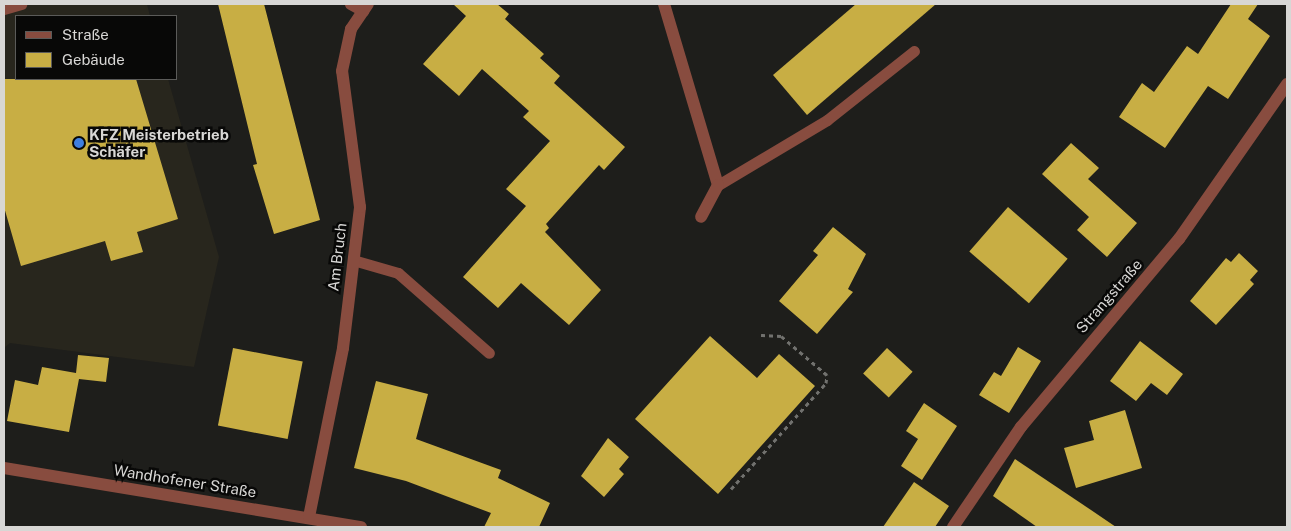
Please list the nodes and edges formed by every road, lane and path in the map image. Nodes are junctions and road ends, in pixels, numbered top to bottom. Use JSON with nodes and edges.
{"nodes":[{"id":1,"x":21,"y":4,"type":"edge"},
{"id":2,"x":350,"y":4,"type":"edge"},
{"id":3,"x":664,"y":4,"type":"edge"},
{"id":4,"x":4,"y":8,"type":"edge"},
{"id":5,"x":366,"y":8,"type":"edge"},
{"id":6,"x":914,"y":51,"type":"dead end"},
{"id":7,"x":1287,"y":84,"type":"edge"},
{"id":8,"x":718,"y":185,"type":"junction"},
{"id":9,"x":701,"y":217,"type":"dead end"},
{"id":10,"x":353,"y":260,"type":"junction"},
{"id":11,"x":761,"y":335,"type":"dead end"},
{"id":12,"x":489,"y":354,"type":"dead end"},
{"id":13,"x":4,"y":468,"type":"edge"},
{"id":14,"x":731,"y":490,"type":"dead end"},
{"id":15,"x":309,"y":517,"type":"junction"},
{"id":16,"x":361,"y":527,"type":"edge"},
{"id":17,"x":953,"y":527,"type":"edge"}],
"edges":[{"from":1,"to":4,"type":"lane"},
{"from":2,"to":5,"type":"lane"},
{"from":3,"to":8,"type":"street"},
{"from":5,"to":10,"type":"street","name":"Am Bruch"},
{"from":6,"to":8,"type":"lane"},
{"from":7,"to":17,"type":"street","name":"Strangstraße"},
{"from":8,"to":9,"type":"street"},
{"from":10,"to":12,"type":"lane"},
{"from":10,"to":15,"type":"street","name":"Am Bruch"},
{"from":11,"to":14,"type":"path"},
{"from":13,"to":15,"type":"street","name":"Wandhofener Straße"},
{"from":15,"to":16,"type":"street","name":"Wandhofener Straße"}]}
